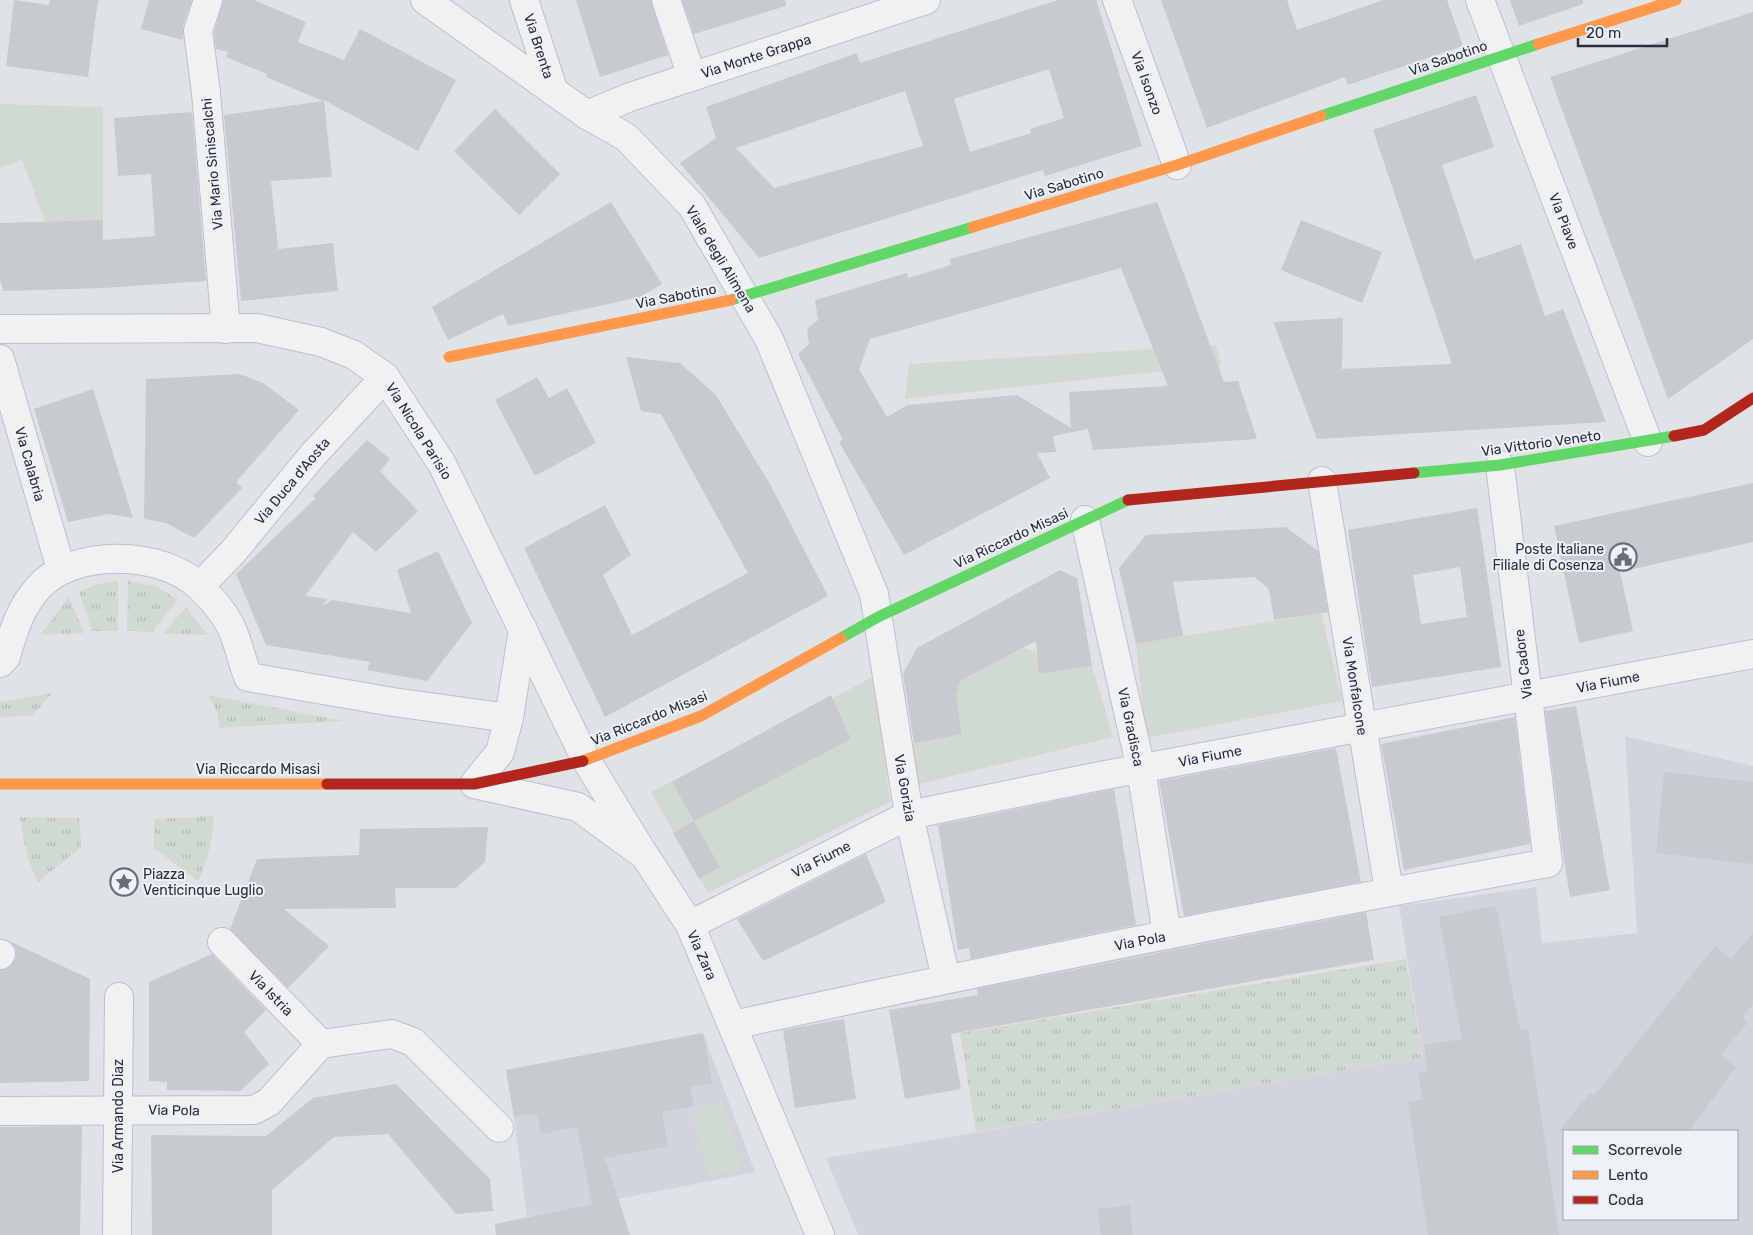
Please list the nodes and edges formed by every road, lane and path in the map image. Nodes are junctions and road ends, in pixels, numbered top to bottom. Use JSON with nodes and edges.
{"nodes":[{"id":1,"x":208,"y":0,"type":"edge"},
{"id":2,"x":425,"y":0,"type":"edge"},
{"id":3,"x":524,"y":0,"type":"edge"},
{"id":4,"x":666,"y":0,"type":"edge"},
{"id":5,"x":926,"y":0,"type":"edge"},
{"id":6,"x":1117,"y":0,"type":"edge"},
{"id":7,"x":1480,"y":0,"type":"edge"},
{"id":8,"x":1676,"y":0,"type":"edge"},
{"id":9,"x":1502,"y":55,"type":"junction"},
{"id":10,"x":692,"y":77,"type":"junction"},
{"id":11,"x":554,"y":92,"type":"junction"},
{"id":12,"x":587,"y":115,"type":"junction"},
{"id":13,"x":1177,"y":165,"type":"junction"},
{"id":14,"x":745,"y":297,"type":"junction"},
{"id":15,"x":226,"y":329,"type":"junction"},
{"id":16,"x":0,"y":330,"type":"edge"},
{"id":17,"x":449,"y":357,"type":"dead end"},
{"id":18,"x":0,"y":359,"type":"edge"},
{"id":19,"x":385,"y":377,"type":"junction"},
{"id":20,"x":1753,"y":398,"type":"edge"},
{"id":21,"x":1648,"y":442,"type":"junction"},
{"id":22,"x":1500,"y":465,"type":"junction"},
{"id":23,"x":1322,"y":481,"type":"junction"},
{"id":24,"x":1085,"y":520,"type":"junction"},
{"id":25,"x":61,"y":569,"type":"junction"},
{"id":26,"x":200,"y":586,"type":"junction"},
{"id":27,"x":876,"y":606,"type":"junction"},
{"id":28,"x":523,"y":629,"type":"junction"},
{"id":29,"x":1753,"y":654,"type":"edge"},
{"id":30,"x":0,"y":663,"type":"edge"},
{"id":31,"x":1526,"y":697,"type":"junction"},
{"id":32,"x":509,"y":718,"type":"junction"},
{"id":33,"x":1362,"y":728,"type":"junction"},
{"id":34,"x":586,"y":760,"type":"junction"},
{"id":35,"x":1141,"y":769,"type":"junction"},
{"id":36,"x":0,"y":784,"type":"edge"},
{"id":37,"x":474,"y":784,"type":"junction"},
{"id":38,"x":909,"y":815,"type":"junction"},
{"id":39,"x":645,"y":856,"type":"junction"},
{"id":40,"x":1548,"y":863,"type":"joint"},
{"id":41,"x":1389,"y":891,"type":"junction"},
{"id":42,"x":690,"y":925,"type":"junction"},
{"id":43,"x":1167,"y":935,"type":"junction"},
{"id":44,"x":222,"y":942,"type":"dead end"},
{"id":45,"x":946,"y":979,"type":"junction"},
{"id":46,"x":119,"y":997,"type":"dead end"},
{"id":47,"x":733,"y":1025,"type":"junction"},
{"id":48,"x":321,"y":1044,"type":"junction"},
{"id":49,"x":119,"y":1110,"type":"junction"},
{"id":50,"x":0,"y":1111,"type":"edge"},
{"id":51,"x":499,"y":1128,"type":"dead end"},
{"id":52,"x":118,"y":1235,"type":"edge"},
{"id":53,"x":820,"y":1235,"type":"edge"}],
"edges":[{"from":1,"to":15,"type":"street","name":"Via Mario Siniscalchi"},
{"from":2,"to":11,"type":"street","name":"Viale degli Alimena"},
{"from":3,"to":11,"type":"street","name":"Via Brenta"},
{"from":4,"to":10,"type":"street"},
{"from":5,"to":10,"type":"street","name":"Via Monte Grappa"},
{"from":6,"to":13,"type":"street","name":"Via Isonzo"},
{"from":7,"to":9,"type":"street","name":"Via Piave"},
{"from":8,"to":9,"type":"main road","name":"Via Sabotino"},
{"from":9,"to":13,"type":"main road","name":"Via Sabotino"},
{"from":9,"to":21,"type":"street","name":"Via Piave"},
{"from":10,"to":12,"type":"street","name":"Via Monte Grappa"},
{"from":11,"to":12,"type":"street","name":"Viale degli Alimena"},
{"from":12,"to":14,"type":"street","name":"Viale degli Alimena"},
{"from":13,"to":14,"type":"main road","name":"Via Sabotino"},
{"from":14,"to":17,"type":"main road","name":"Via Sabotino"},
{"from":14,"to":27,"type":"street","name":"Viale degli Alimena"},
{"from":15,"to":16,"type":"street","name":"Via Nicola Parisio"},
{"from":15,"to":19,"type":"street","name":"Via Nicola Parisio"},
{"from":18,"to":25,"type":"street","name":"Via Calabria"},
{"from":19,"to":26,"type":"street","name":"Via Duca d'Aosta"},
{"from":19,"to":28,"type":"street","name":"Via Nicola Parisio"},
{"from":20,"to":21,"type":"main road","name":"Via Vittorio Veneto"},
{"from":21,"to":22,"type":"main road","name":"Via Vittorio Veneto"},
{"from":22,"to":23,"type":"main road","name":"Via Vittorio Veneto"},
{"from":22,"to":31,"type":"street","name":"Via Cadore"},
{"from":23,"to":24,"type":"main road","name":"Via Riccardo Misasi"},
{"from":23,"to":33,"type":"street","name":"Via Monfalcone"},
{"from":24,"to":27,"type":"main road","name":"Via Riccardo Misasi"},
{"from":24,"to":35,"type":"street","name":"Via Gradisca"},
{"from":25,"to":26,"type":"street"},
{"from":25,"to":30,"type":"street"},
{"from":26,"to":32,"type":"street"},
{"from":27,"to":34,"type":"main road","name":"Via Riccardo Misasi"},
{"from":27,"to":38,"type":"street","name":"Via Gorizia"},
{"from":28,"to":32,"type":"street"},
{"from":28,"to":34,"type":"street","name":"Via Nicola Parisio"},
{"from":29,"to":31,"type":"street","name":"Via Fiume"},
{"from":31,"to":33,"type":"street","name":"Via Fiume"},
{"from":31,"to":40,"type":"street","name":"Via Cadore"},
{"from":32,"to":37,"type":"street"},
{"from":33,"to":35,"type":"street","name":"Via Fiume"},
{"from":33,"to":41,"type":"street","name":"Via Monfalcone"},
{"from":34,"to":37,"type":"main road","name":"Via Riccardo Misasi"},
{"from":34,"to":39,"type":"street","name":"Via Nicola Parisio"},
{"from":35,"to":38,"type":"street","name":"Via Fiume"},
{"from":35,"to":43,"type":"street","name":"Via Gradisca"},
{"from":36,"to":37,"type":"main road","name":"Via Riccardo Misasi"},
{"from":37,"to":39,"type":"street","name":"Via Zara"},
{"from":38,"to":42,"type":"street","name":"Via Fiume"},
{"from":38,"to":45,"type":"street","name":"Via Gorizia"},
{"from":39,"to":42,"type":"street","name":"Via Zara"},
{"from":40,"to":41,"type":"street","name":"Via Pola"},
{"from":41,"to":43,"type":"street","name":"Via Pola"},
{"from":42,"to":47,"type":"street","name":"Via Zara"},
{"from":43,"to":45,"type":"street","name":"Via Pola"},
{"from":44,"to":48,"type":"street","name":"Via Istria"},
{"from":45,"to":47,"type":"street","name":"Via Pola"},
{"from":46,"to":49,"type":"street","name":"Via Armando Diaz"},
{"from":47,"to":53,"type":"street","name":"Via Zara"},
{"from":48,"to":49,"type":"street","name":"Via Pola"},
{"from":48,"to":51,"type":"street"},
{"from":49,"to":50,"type":"street","name":"Via Pola"},
{"from":49,"to":52,"type":"street","name":"Via Armando Diaz"}]}
